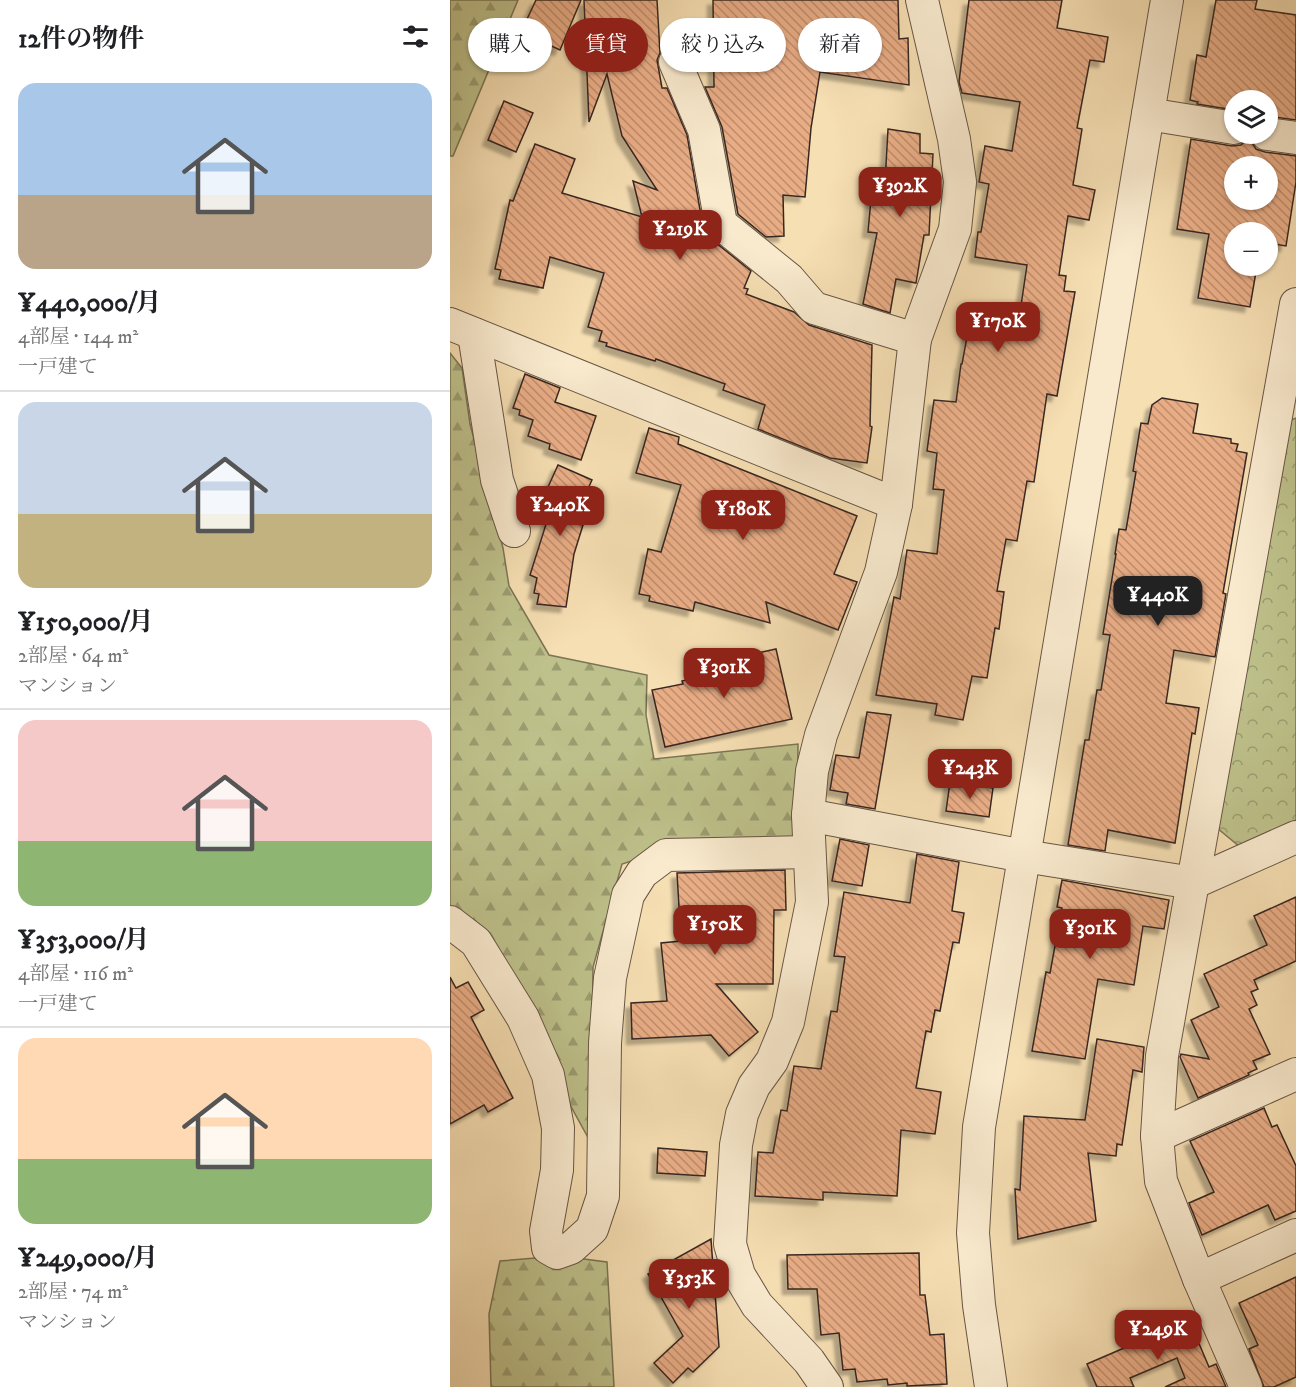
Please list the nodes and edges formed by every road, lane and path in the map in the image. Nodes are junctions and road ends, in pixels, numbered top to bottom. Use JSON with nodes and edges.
{"nodes":[{"id":1,"x":922,"y":0,"type":"edge"},
{"id":2,"x":1167,"y":0,"type":"edge"},
{"id":3,"x":679,"y":72,"type":"edge"},
{"id":4,"x":1148,"y":114,"type":"junction"},
{"id":5,"x":1224,"y":126,"type":"edge"},
{"id":6,"x":1278,"y":136,"type":"edge"},
{"id":7,"x":1296,"y":138,"type":"edge"},
{"id":8,"x":1296,"y":304,"type":"edge"},
{"id":9,"x":462,"y":329,"type":"edge"},
{"id":10,"x":915,"y":339,"type":"junction"},
{"id":11,"x":1290,"y":379,"type":"edge"},
{"id":12,"x":896,"y":504,"type":"junction"},
{"id":13,"x":514,"y":531,"type":"dead end"},
{"id":14,"x":808,"y":815,"type":"junction"},
{"id":15,"x":1296,"y":837,"type":"edge"},
{"id":16,"x":809,"y":852,"type":"junction"},
{"id":17,"x":1024,"y":856,"type":"junction"},
{"id":18,"x":1193,"y":883,"type":"junction"},
{"id":19,"x":450,"y":922,"type":"edge"},
{"id":20,"x":1296,"y":1074,"type":"edge"},
{"id":21,"x":1157,"y":1136,"type":"junction"},
{"id":22,"x":1296,"y":1234,"type":"edge"},
{"id":23,"x":1199,"y":1279,"type":"junction"},
{"id":24,"x":827,"y":1387,"type":"edge"},
{"id":25,"x":991,"y":1387,"type":"edge"},
{"id":26,"x":1246,"y":1387,"type":"edge"}],
"edges":[{"from":1,"to":10,"type":"street"},
{"from":2,"to":4,"type":"street"},
{"from":3,"to":10,"type":"street"},
{"from":4,"to":5,"type":"street"},
{"from":4,"to":17,"type":"street"},
{"from":6,"to":7,"type":"street"},
{"from":8,"to":11,"type":"street"},
{"from":9,"to":12,"type":"street"},
{"from":9,"to":13,"type":"street"},
{"from":10,"to":12,"type":"street"},
{"from":11,"to":18,"type":"street"},
{"from":12,"to":14,"type":"street"},
{"from":14,"to":16,"type":"street"},
{"from":14,"to":17,"type":"street"},
{"from":15,"to":18,"type":"street"},
{"from":16,"to":19,"type":"street"},
{"from":16,"to":24,"type":"street"},
{"from":17,"to":18,"type":"street"},
{"from":17,"to":25,"type":"street"},
{"from":18,"to":21,"type":"street"},
{"from":20,"to":21,"type":"street"},
{"from":21,"to":23,"type":"street"},
{"from":22,"to":23,"type":"street"},
{"from":23,"to":26,"type":"street"}]}
